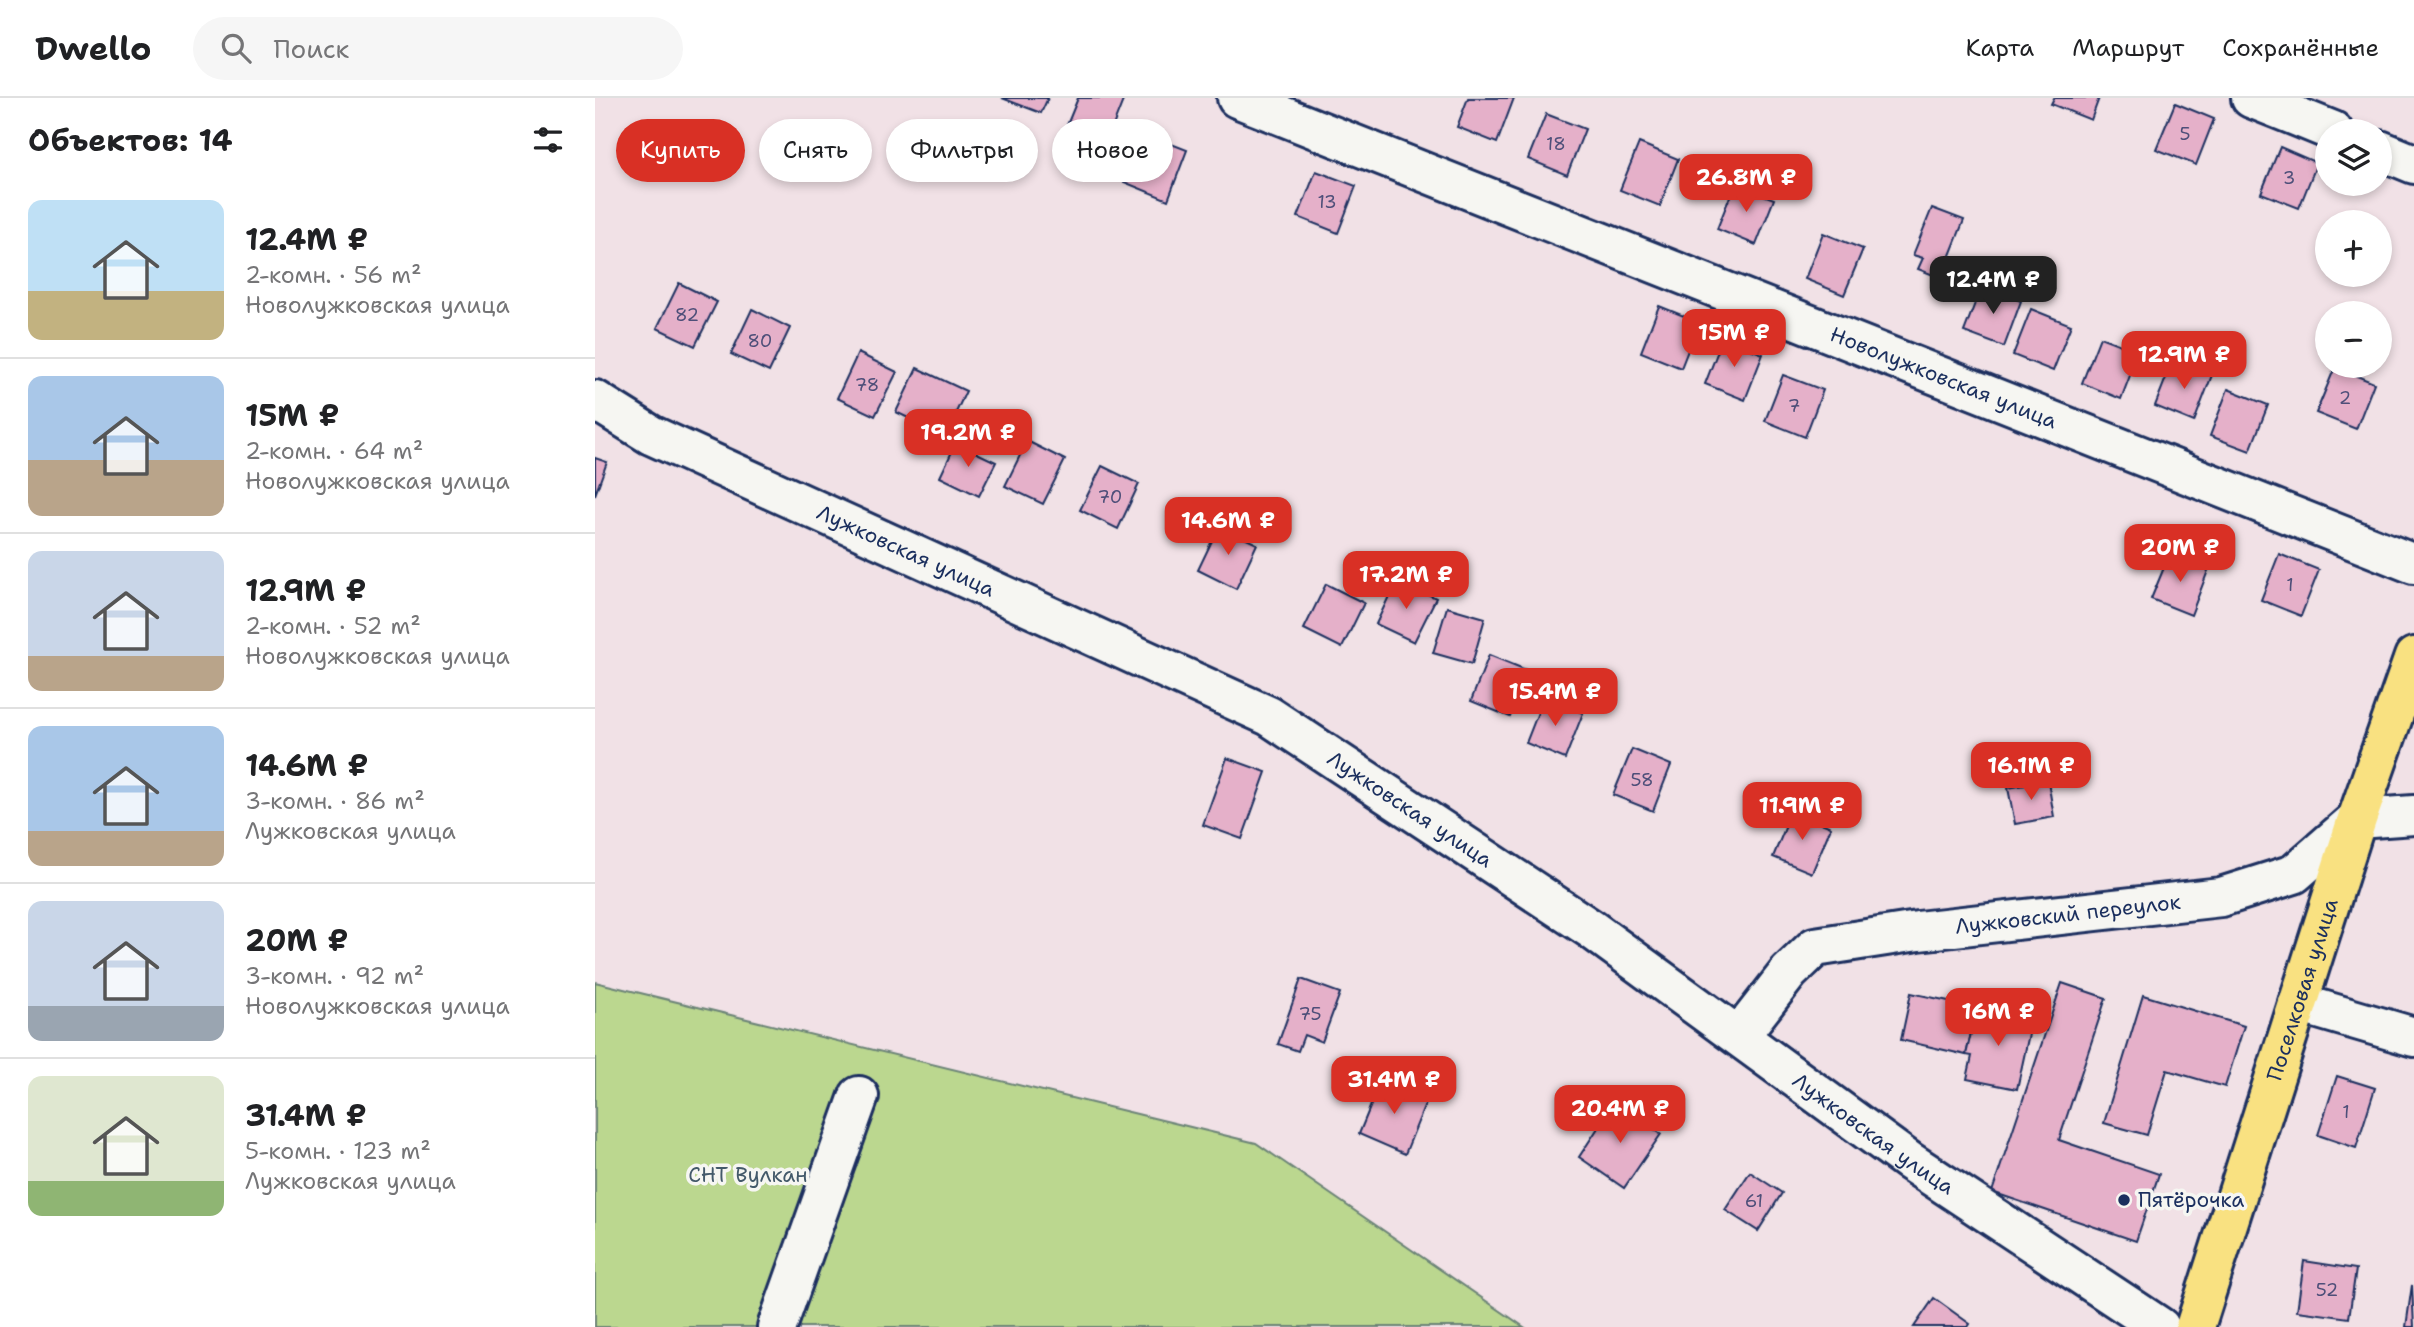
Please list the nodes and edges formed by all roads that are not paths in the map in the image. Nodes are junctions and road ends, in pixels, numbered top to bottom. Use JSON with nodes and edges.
{"nodes":[{"id":1,"x":1237,"y":98,"type":"edge"},
{"id":2,"x":2251,"y":98,"type":"edge"},
{"id":3,"x":2315,"y":124,"type":"edge"},
{"id":4,"x":2392,"y":155,"type":"edge"},
{"id":5,"x":2414,"y":164,"type":"edge"},
{"id":6,"x":595,"y":400,"type":"edge"},
{"id":7,"x":2414,"y":564,"type":"edge"},
{"id":8,"x":2414,"y":657,"type":"edge"},
{"id":9,"x":2414,"y":815,"type":"edge"},
{"id":10,"x":2357,"y":819,"type":"junction"},
{"id":11,"x":2298,"y":1003,"type":"junction"},
{"id":12,"x":1740,"y":1035,"type":"junction"},
{"id":13,"x":2414,"y":1037,"type":"edge"},
{"id":14,"x":859,"y":1096,"type":"dead end"},
{"id":15,"x":777,"y":1327,"type":"edge"},
{"id":16,"x":2160,"y":1327,"type":"edge"},
{"id":17,"x":2195,"y":1327,"type":"edge"}],
"edges":[{"from":1,"to":7,"type":"street","name":"Новолужковская улица"},
{"from":2,"to":3,"type":"street"},
{"from":4,"to":5,"type":"street"},
{"from":6,"to":12,"type":"street","name":"Лужковская улица"},
{"from":8,"to":10,"type":"highway","name":"Поселковая улица"},
{"from":9,"to":10,"type":"street"},
{"from":10,"to":11,"type":"highway","name":"Поселковая улица"},
{"from":10,"to":12,"type":"street","name":"Лужковский переулок"},
{"from":11,"to":13,"type":"street"},
{"from":11,"to":17,"type":"highway","name":"Поселковая улица"},
{"from":12,"to":16,"type":"street","name":"Лужковская улица"},
{"from":14,"to":15,"type":"street"}]}
